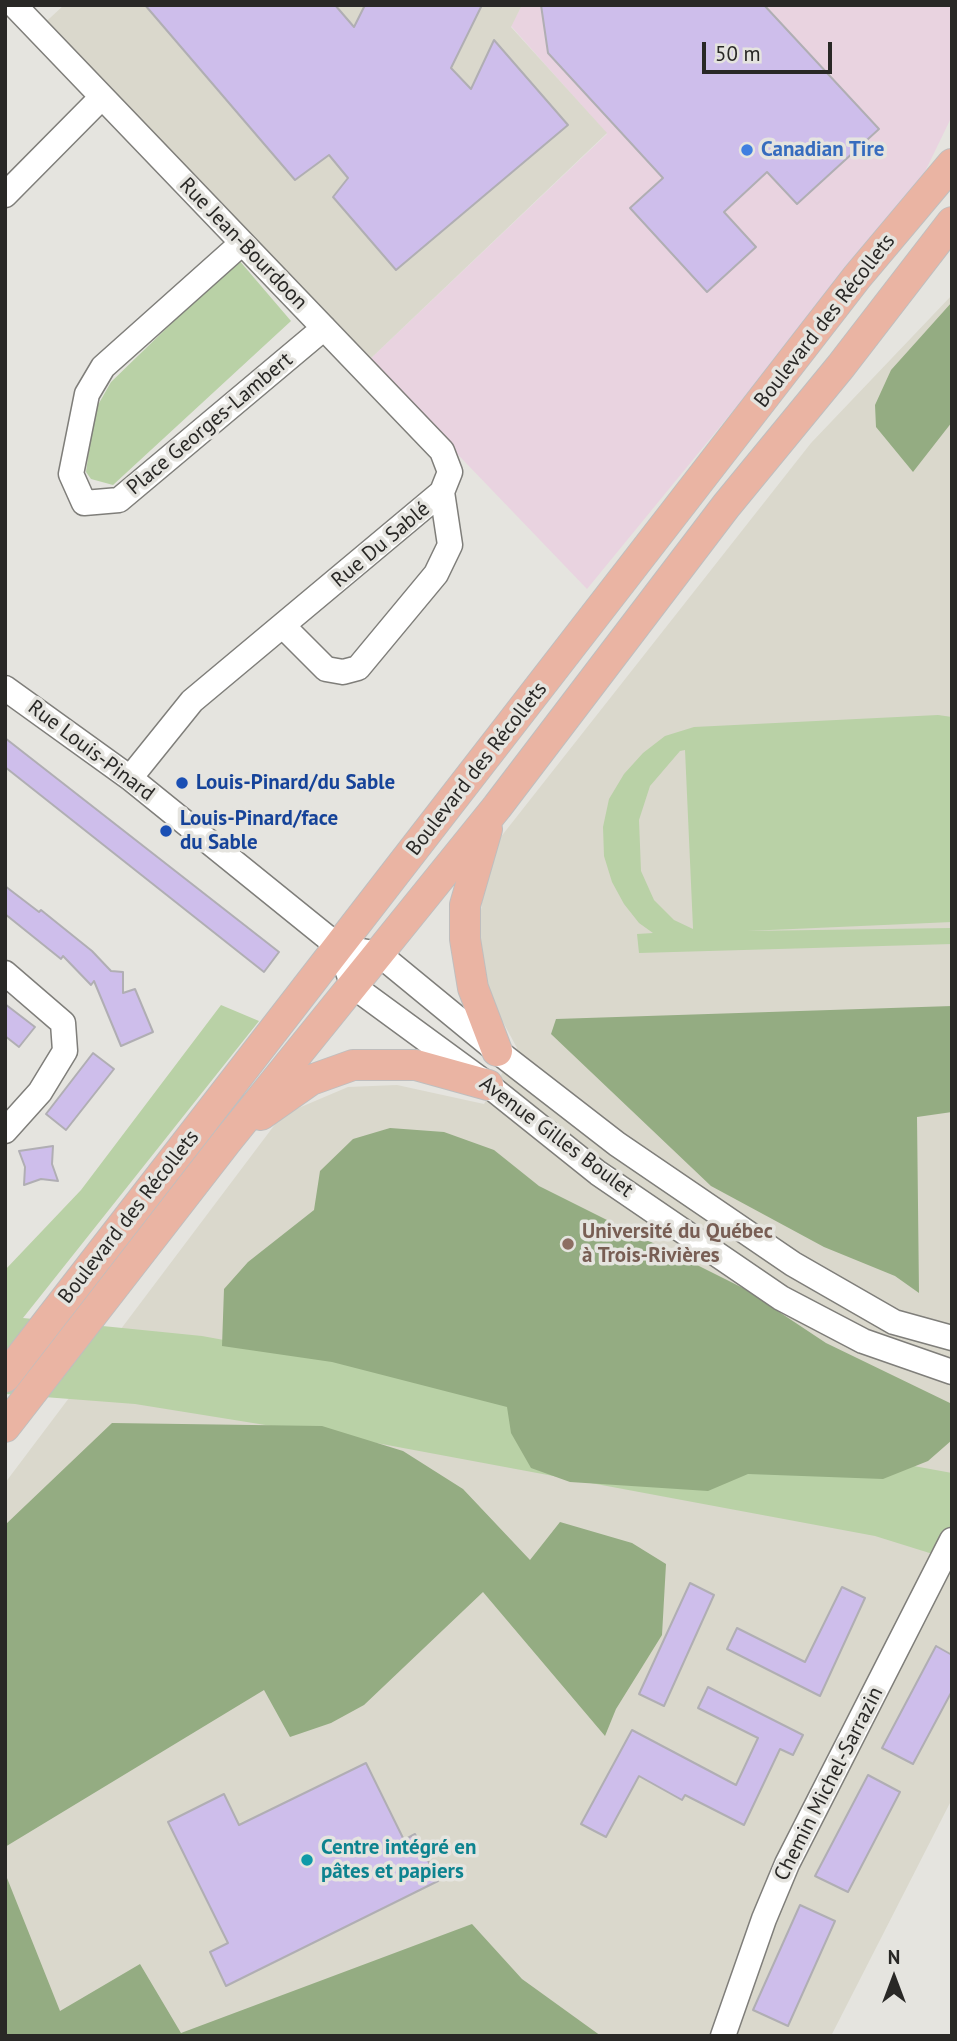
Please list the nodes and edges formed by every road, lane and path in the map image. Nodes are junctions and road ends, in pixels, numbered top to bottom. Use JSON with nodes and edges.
{"nodes":[{"id":1,"x":14,"y":5,"type":"edge"},
{"id":2,"x":102,"y":97,"type":"junction"},
{"id":3,"x":952,"y":151,"type":"edge"},
{"id":4,"x":952,"y":164,"type":"edge"},
{"id":5,"x":5,"y":195,"type":"edge"},
{"id":6,"x":927,"y":195,"type":"junction"},
{"id":7,"x":952,"y":222,"type":"edge"},
{"id":8,"x":242,"y":243,"type":"junction"},
{"id":9,"x":952,"y":257,"type":"edge"},
{"id":10,"x":324,"y":328,"type":"junction"},
{"id":11,"x":864,"y":338,"type":"junction"},
{"id":12,"x":442,"y":492,"type":"junction"},
{"id":13,"x":284,"y":627,"type":"junction"},
{"id":14,"x":5,"y":688,"type":"edge"},
{"id":15,"x":130,"y":778,"type":"junction"},
{"id":16,"x":498,"y":807,"type":"junction"},
{"id":17,"x":339,"y":947,"type":"junction"},
{"id":18,"x":379,"y":954,"type":"junction"},
{"id":19,"x":5,"y":973,"type":"edge"},
{"id":20,"x":353,"y":986,"type":"junction"},
{"id":21,"x":497,"y":1051,"type":"junction"},
{"id":22,"x":488,"y":1085,"type":"junction"},
{"id":23,"x":5,"y":1130,"type":"edge"},
{"id":24,"x":228,"y":1141,"type":"junction"},
{"id":25,"x":617,"y":1144,"type":"junction"},
{"id":26,"x":598,"y":1173,"type":"junction"},
{"id":27,"x":793,"y":1264,"type":"junction"},
{"id":28,"x":780,"y":1298,"type":"junction"},
{"id":29,"x":952,"y":1338,"type":"edge"},
{"id":30,"x":952,"y":1372,"type":"edge"},
{"id":31,"x":5,"y":1377,"type":"edge"},
{"id":32,"x":5,"y":1427,"type":"edge"},
{"id":33,"x":952,"y":1540,"type":"edge"},
{"id":34,"x":723,"y":2036,"type":"edge"}],
"edges":[{"from":1,"to":2,"type":"street","name":"Rue Jean-Bourdoon"},
{"from":2,"to":5,"type":"street"},
{"from":2,"to":8,"type":"street","name":"Rue Jean-Bourdoon"},
{"from":3,"to":6,"type":"main road"},
{"from":4,"to":6,"type":"main road","name":"Boulevard des Récollets"},
{"from":6,"to":17,"type":"main road","name":"Boulevard des Récollets"},
{"from":7,"to":11,"type":"main road","name":"Boulevard des Récollets"},
{"from":8,"to":10,"type":"street","name":"Rue Jean-Bourdoon"},
{"from":8,"to":10,"type":"street","name":"Place Georges-Lambert"},
{"from":9,"to":11,"type":"main road"},
{"from":10,"to":12,"type":"street","name":"Rue Jean-Bourdoon"},
{"from":11,"to":16,"type":"main road","name":"Boulevard des Récollets"},
{"from":12,"to":13,"type":"street","name":"Rue Du Sablé"},
{"from":12,"to":13,"type":"street","name":"Rue Du Sablé"},
{"from":13,"to":15,"type":"street","name":"Rue Du Sablé"},
{"from":14,"to":15,"type":"street","name":"Rue Louis-Pinard"},
{"from":15,"to":17,"type":"street","name":"Rue Louis-Pinard"},
{"from":16,"to":18,"type":"main road","name":"Boulevard des Récollets"},
{"from":16,"to":21,"type":"main road"},
{"from":17,"to":18,"type":"street","name":"Rue Louis-Pinard"},
{"from":17,"to":20,"type":"street"},
{"from":17,"to":31,"type":"main road","name":"Boulevard des Récollets"},
{"from":18,"to":20,"type":"main road","name":"Boulevard des Récollets"},
{"from":18,"to":21,"type":"street","name":"Avenue Gilles Boulet"},
{"from":19,"to":23,"type":"street"},
{"from":20,"to":22,"type":"street","name":"Avenue Gilles Boulet"},
{"from":20,"to":24,"type":"main road","name":"Boulevard des Récollets"},
{"from":21,"to":25,"type":"street","name":"Avenue Gilles Boulet"},
{"from":22,"to":24,"type":"main road"},
{"from":22,"to":26,"type":"street","name":"Avenue Gilles Boulet"},
{"from":24,"to":32,"type":"main road","name":"Boulevard des Récollets"},
{"from":25,"to":26,"type":"street"},
{"from":25,"to":27,"type":"street","name":"Avenue Gilles Boulet"},
{"from":26,"to":28,"type":"street","name":"Avenue Gilles Boulet"},
{"from":27,"to":28,"type":"street"},
{"from":27,"to":29,"type":"street","name":"Avenue Gilles Boulet"},
{"from":28,"to":30,"type":"street","name":"Avenue Gilles Boulet"},
{"from":33,"to":34,"type":"street","name":"Chemin Michel-Sarrazin"}]}
